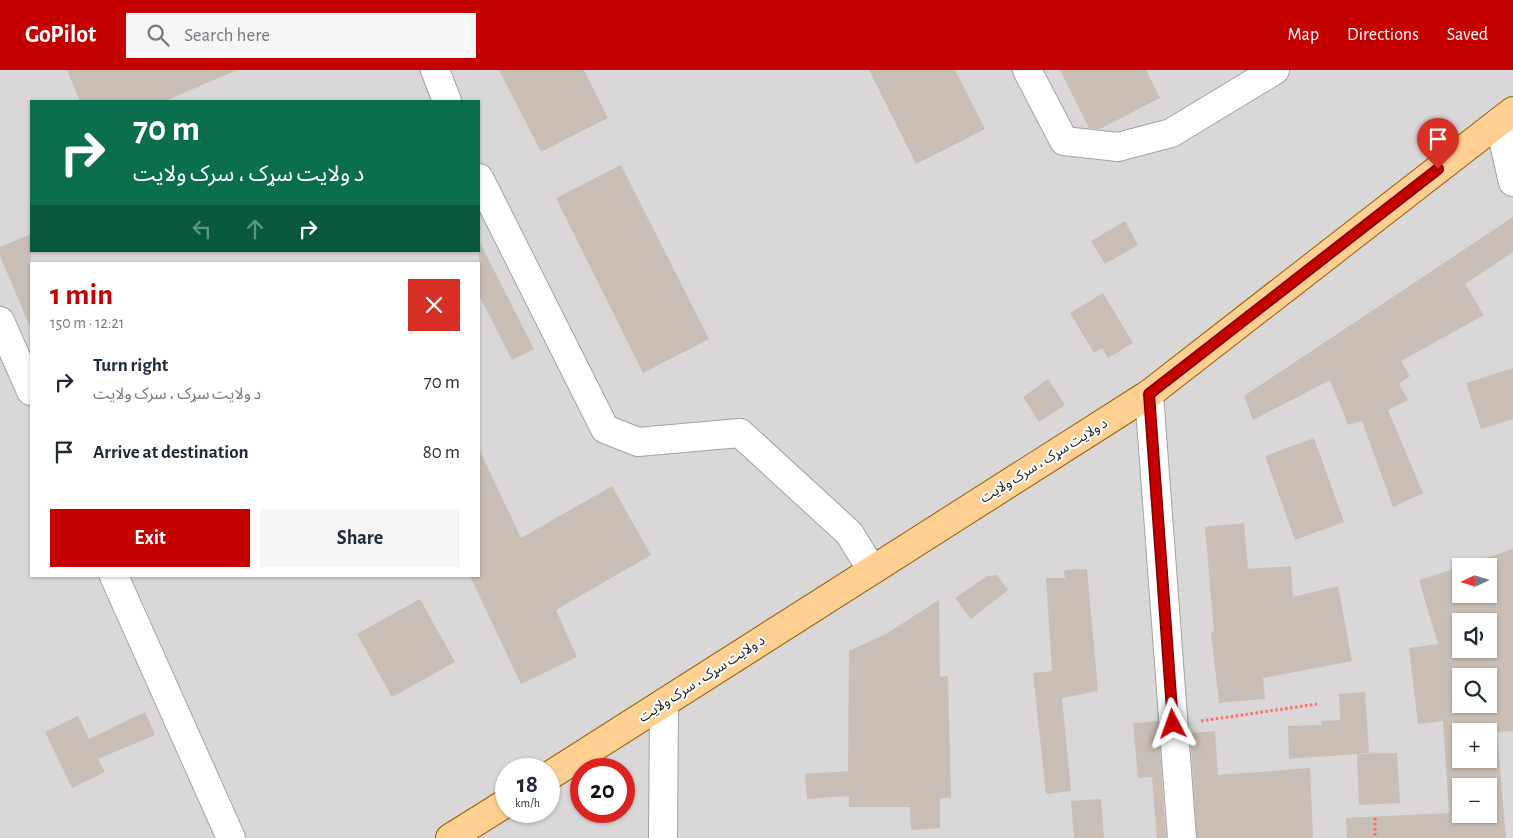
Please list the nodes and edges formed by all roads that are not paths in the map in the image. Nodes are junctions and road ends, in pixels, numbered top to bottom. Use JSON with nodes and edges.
{"nodes":[{"id":1,"x":434,"y":70,"type":"edge"},
{"id":2,"x":1027,"y":70,"type":"edge"},
{"id":3,"x":1275,"y":70,"type":"edge"},
{"id":4,"x":447,"y":100,"type":"edge"},
{"id":5,"x":1506,"y":116,"type":"edge"},
{"id":6,"x":480,"y":180,"type":"edge"},
{"id":7,"x":1513,"y":182,"type":"edge"},
{"id":8,"x":0,"y":322,"type":"edge"},
{"id":9,"x":30,"y":389,"type":"edge"},
{"id":10,"x":1149,"y":394,"type":"junction"},
{"id":11,"x":872,"y":570,"type":"junction"},
{"id":12,"x":114,"y":577,"type":"edge"},
{"id":13,"x":664,"y":702,"type":"junction"},
{"id":14,"x":560,"y":769,"type":"edge"},
{"id":15,"x":495,"y":809,"type":"edge"},
{"id":16,"x":231,"y":838,"type":"edge"},
{"id":17,"x":450,"y":838,"type":"edge"},
{"id":18,"x":663,"y":838,"type":"edge"},
{"id":19,"x":1182,"y":838,"type":"edge"}],
"edges":[{"from":1,"to":4,"type":"street"},
{"from":2,"to":3,"type":"street"},
{"from":5,"to":7,"type":"street"},
{"from":5,"to":10,"type":"main road","name":"د ولایت سړک ، سرک ولایت"},
{"from":6,"to":11,"type":"street"},
{"from":8,"to":9,"type":"street"},
{"from":10,"to":11,"type":"main road","name":"د ولایت سړک ، سرک ولایت"},
{"from":10,"to":19,"type":"street"},
{"from":11,"to":13,"type":"main road","name":"د ولایت سړک ، سرک ولایت"},
{"from":12,"to":16,"type":"street"},
{"from":13,"to":14,"type":"main road","name":"د ولایت سړک ، سرک ولایت"},
{"from":13,"to":18,"type":"street"},
{"from":15,"to":17,"type":"main road"}]}
